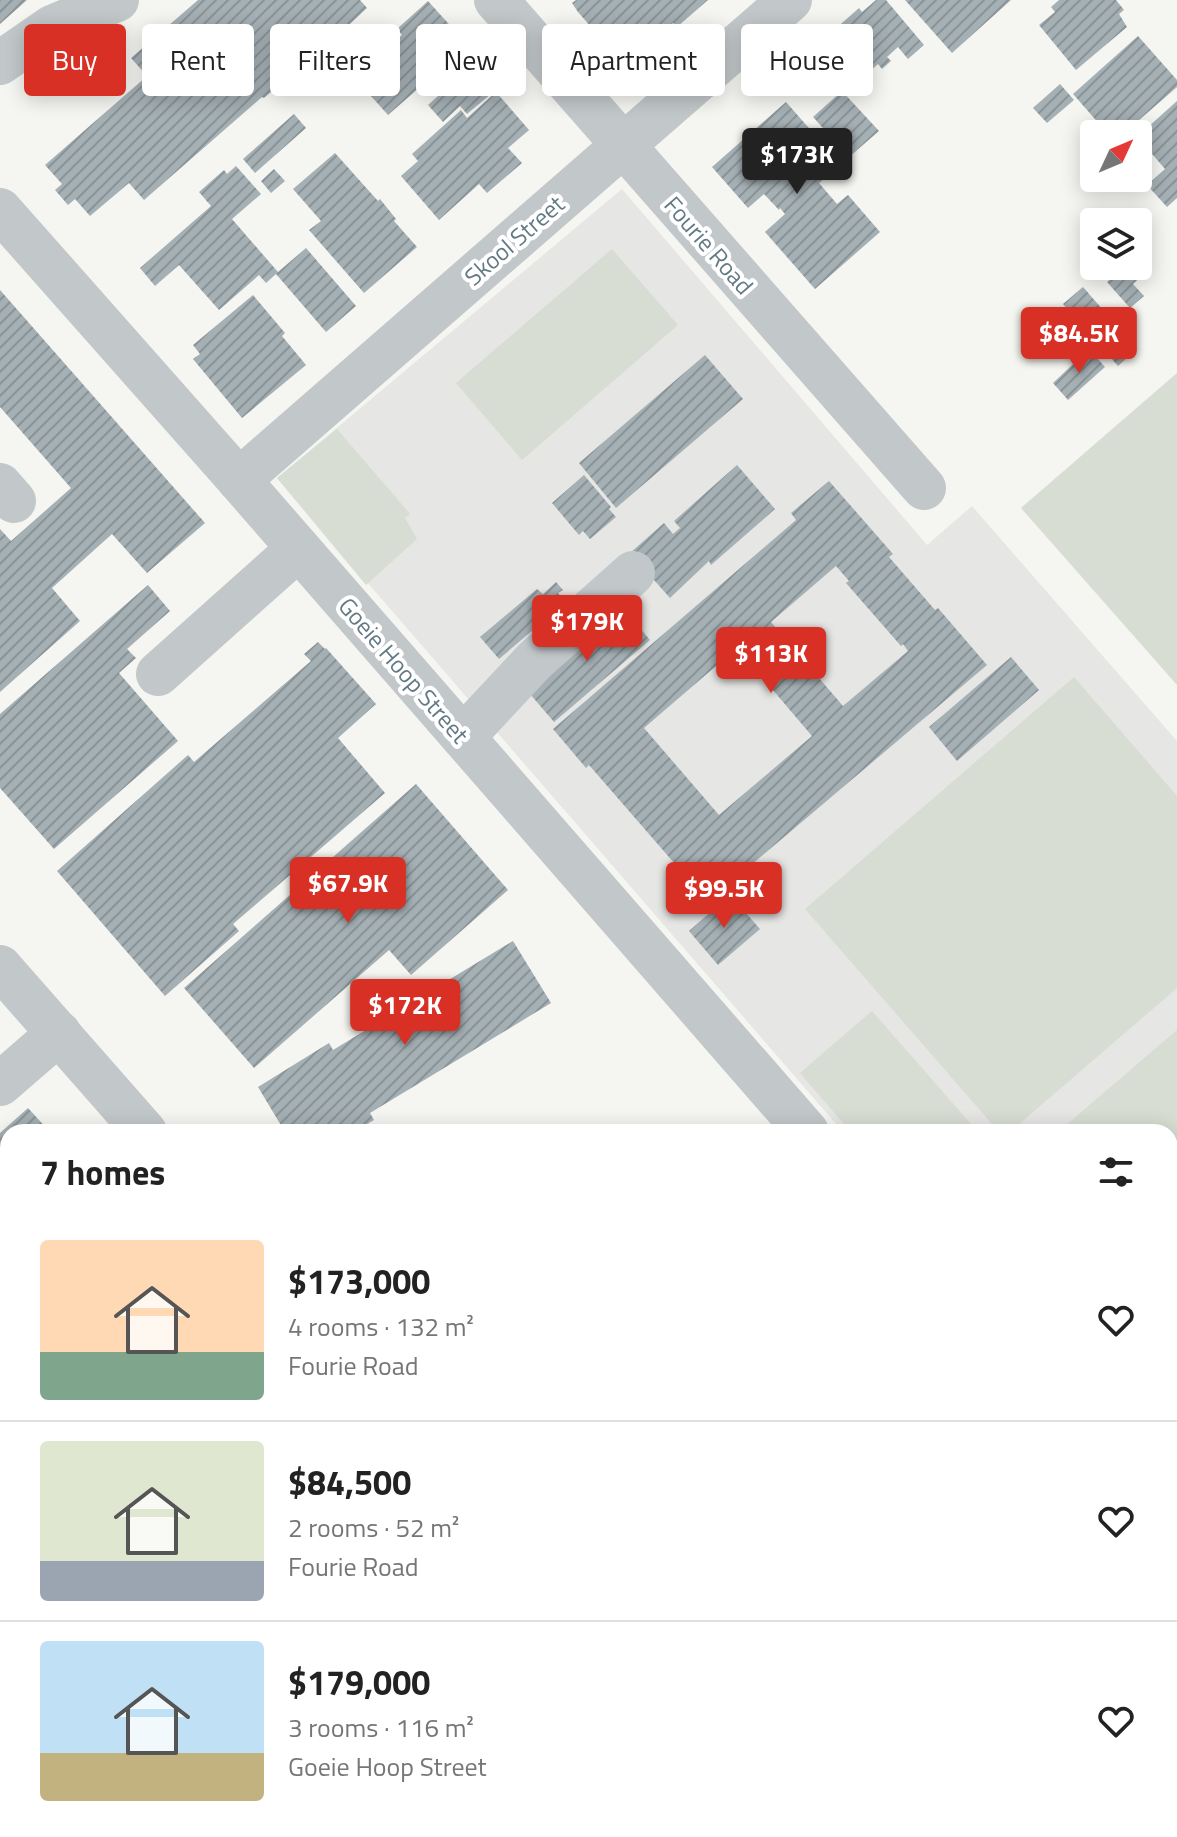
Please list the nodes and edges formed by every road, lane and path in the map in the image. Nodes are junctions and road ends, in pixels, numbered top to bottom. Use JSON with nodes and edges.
{"nodes":[{"id":1,"x":117,"y":0,"type":"edge"},
{"id":2,"x":496,"y":0,"type":"edge"},
{"id":3,"x":790,"y":0,"type":"edge"},
{"id":4,"x":0,"y":63,"type":"edge"},
{"id":5,"x":622,"y":146,"type":"junction"},
{"id":6,"x":0,"y":210,"type":"edge"},
{"id":7,"x":239,"y":480,"type":"junction"},
{"id":8,"x":924,"y":488,"type":"dead end"},
{"id":9,"x":298,"y":549,"type":"junction"},
{"id":10,"x":633,"y":573,"type":"dead end"},
{"id":11,"x":158,"y":674,"type":"dead end"},
{"id":12,"x":463,"y":737,"type":"junction"},
{"id":13,"x":0,"y":967,"type":"edge"},
{"id":14,"x":59,"y":1033,"type":"junction"},
{"id":15,"x":0,"y":1084,"type":"edge"},
{"id":16,"x":138,"y":1124,"type":"edge"},
{"id":17,"x":800,"y":1124,"type":"edge"}],
"edges":[{"from":1,"to":4,"type":"street"},
{"from":2,"to":5,"type":"street","name":"Fourie Road"},
{"from":3,"to":5,"type":"street","name":"Skool Street"},
{"from":5,"to":7,"type":"street","name":"Skool Street"},
{"from":5,"to":8,"type":"street","name":"Fourie Road"},
{"from":6,"to":7,"type":"street","name":"Goeie Hoop Street"},
{"from":7,"to":9,"type":"street","name":"Goeie Hoop Street"},
{"from":9,"to":11,"type":"street"},
{"from":9,"to":12,"type":"street","name":"Goeie Hoop Street"},
{"from":10,"to":12,"type":"street"},
{"from":12,"to":17,"type":"street","name":"Goeie Hoop Street"},
{"from":13,"to":14,"type":"street"},
{"from":14,"to":15,"type":"street"},
{"from":14,"to":16,"type":"street"}]}
